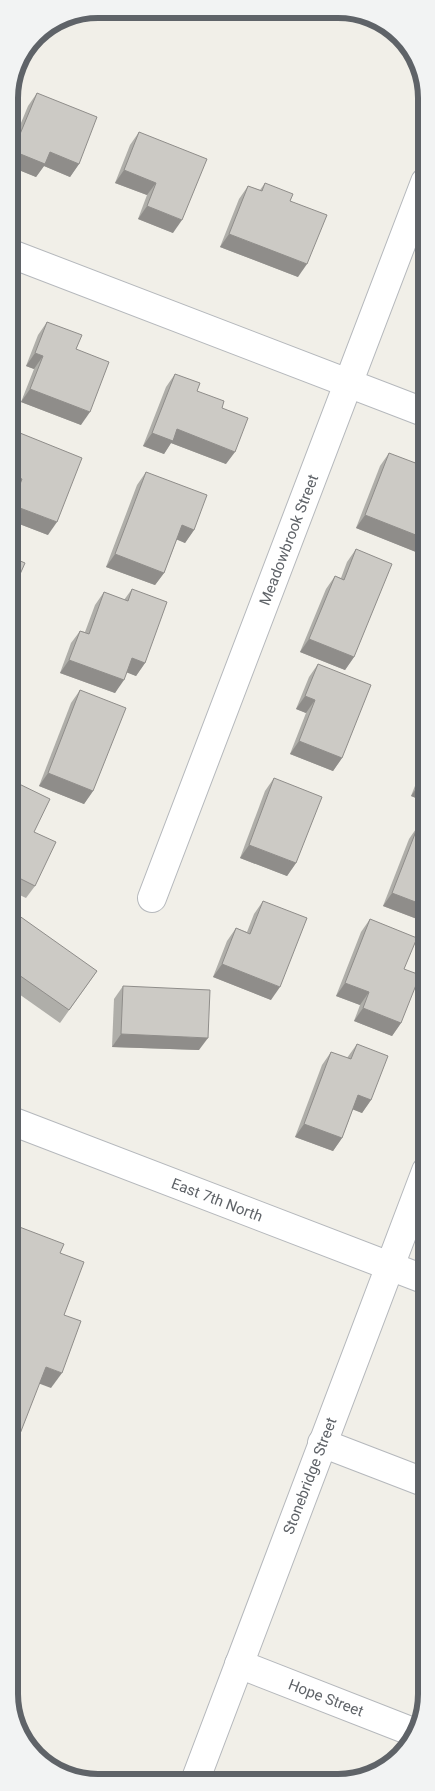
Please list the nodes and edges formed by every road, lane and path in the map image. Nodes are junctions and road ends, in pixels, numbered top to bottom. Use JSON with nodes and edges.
{"nodes":[{"id":1,"x":418,"y":203,"type":"edge"},
{"id":2,"x":18,"y":263,"type":"edge"},
{"id":3,"x":349,"y":384,"type":"junction"},
{"id":4,"x":418,"y":409,"type":"edge"},
{"id":5,"x":152,"y":898,"type":"dead end"},
{"id":6,"x":18,"y":1123,"type":"edge"},
{"id":7,"x":417,"y":1193,"type":"edge"},
{"id":8,"x":389,"y":1266,"type":"junction"},
{"id":9,"x":417,"y":1277,"type":"edge"},
{"id":10,"x":322,"y":1443,"type":"junction"},
{"id":11,"x":417,"y":1480,"type":"edge"},
{"id":12,"x":239,"y":1664,"type":"junction"},
{"id":13,"x":408,"y":1730,"type":"edge"},
{"id":14,"x":198,"y":1774,"type":"edge"}],
"edges":[{"from":1,"to":3,"type":"street","name":"Meadowbrook Street"},
{"from":2,"to":3,"type":"street"},
{"from":3,"to":4,"type":"street"},
{"from":3,"to":5,"type":"street","name":"Meadowbrook Street"},
{"from":6,"to":8,"type":"street","name":"East 7th North"},
{"from":7,"to":8,"type":"street","name":"Stonebridge Street"},
{"from":8,"to":9,"type":"street","name":"East 7th North"},
{"from":8,"to":10,"type":"street","name":"Stonebridge Street"},
{"from":10,"to":11,"type":"street"},
{"from":10,"to":12,"type":"street","name":"Stonebridge Street"},
{"from":12,"to":13,"type":"street","name":"Hope Street"},
{"from":12,"to":14,"type":"street","name":"Stonebridge Street"}]}
